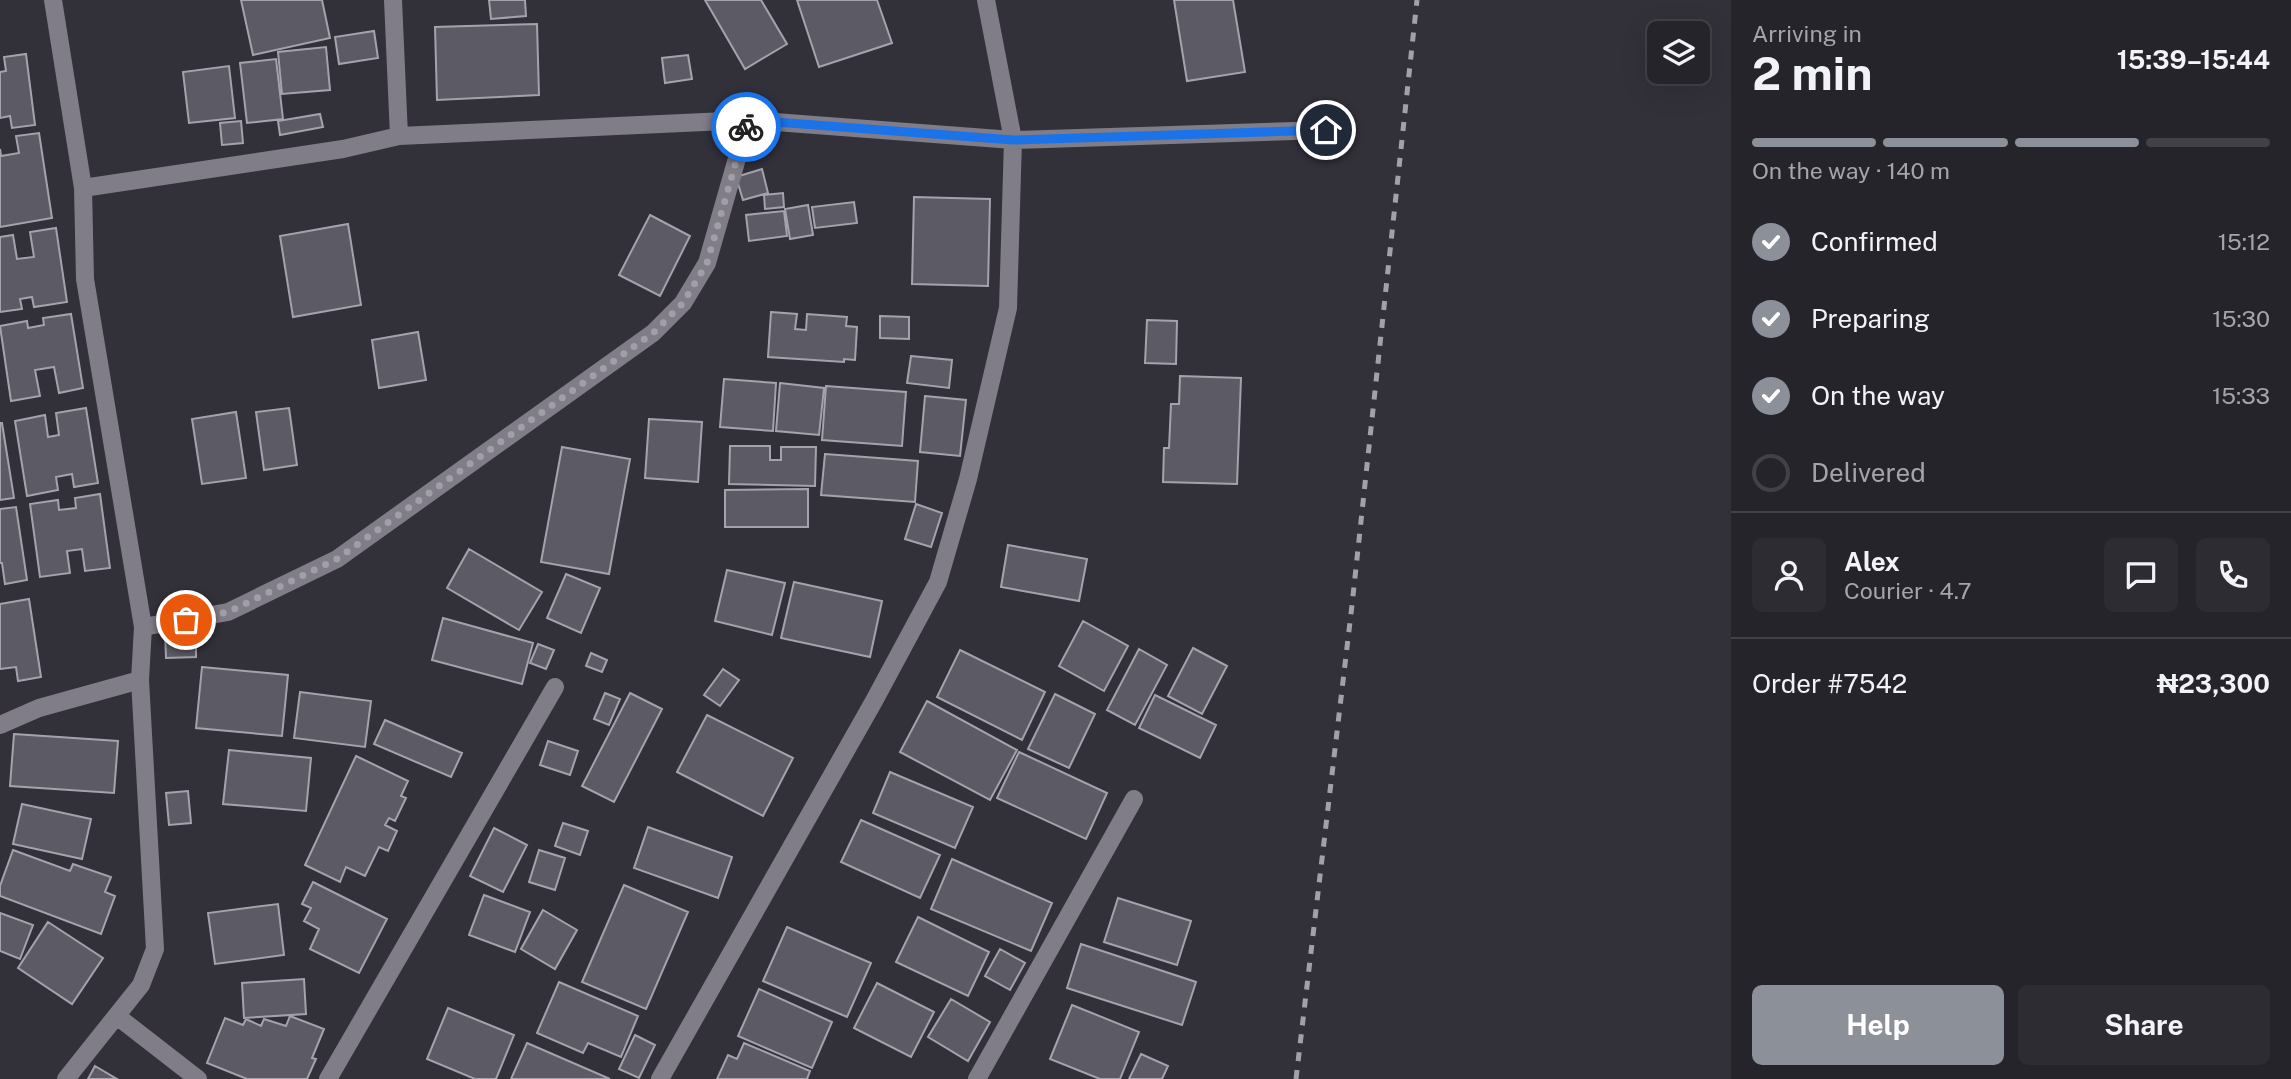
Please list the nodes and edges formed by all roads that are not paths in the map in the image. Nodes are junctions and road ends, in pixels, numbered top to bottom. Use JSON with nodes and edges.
{"nodes":[{"id":1,"x":53,"y":0,"type":"edge"},
{"id":2,"x":393,"y":0,"type":"edge"},
{"id":3,"x":986,"y":0,"type":"edge"},
{"id":4,"x":748,"y":120,"type":"junction"},
{"id":5,"x":1326,"y":130,"type":"dead end"},
{"id":6,"x":400,"y":136,"type":"junction"},
{"id":7,"x":1013,"y":140,"type":"junction"},
{"id":8,"x":83,"y":188,"type":"junction"},
{"id":9,"x":143,"y":627,"type":"junction"},
{"id":10,"x":140,"y":680,"type":"junction"},
{"id":11,"x":555,"y":687,"type":"dead end"},
{"id":12,"x":0,"y":725,"type":"edge"},
{"id":13,"x":1133,"y":799,"type":"dead end"},
{"id":14,"x":118,"y":1017,"type":"junction"},
{"id":15,"x":66,"y":1079,"type":"edge"},
{"id":16,"x":198,"y":1079,"type":"edge"},
{"id":17,"x":328,"y":1079,"type":"edge"},
{"id":18,"x":660,"y":1079,"type":"edge"},
{"id":19,"x":977,"y":1079,"type":"edge"}],
"edges":[{"from":1,"to":8,"type":"street"},
{"from":2,"to":6,"type":"street"},
{"from":3,"to":7,"type":"street"},
{"from":4,"to":6,"type":"street"},
{"from":4,"to":7,"type":"street"},
{"from":4,"to":9,"type":"street"},
{"from":5,"to":7,"type":"street"},
{"from":6,"to":8,"type":"street"},
{"from":7,"to":18,"type":"street"},
{"from":8,"to":9,"type":"street"},
{"from":9,"to":10,"type":"street"},
{"from":10,"to":12,"type":"street"},
{"from":10,"to":14,"type":"street"},
{"from":11,"to":17,"type":"street"},
{"from":13,"to":19,"type":"street"},
{"from":14,"to":15,"type":"street"},
{"from":14,"to":16,"type":"street"}]}
